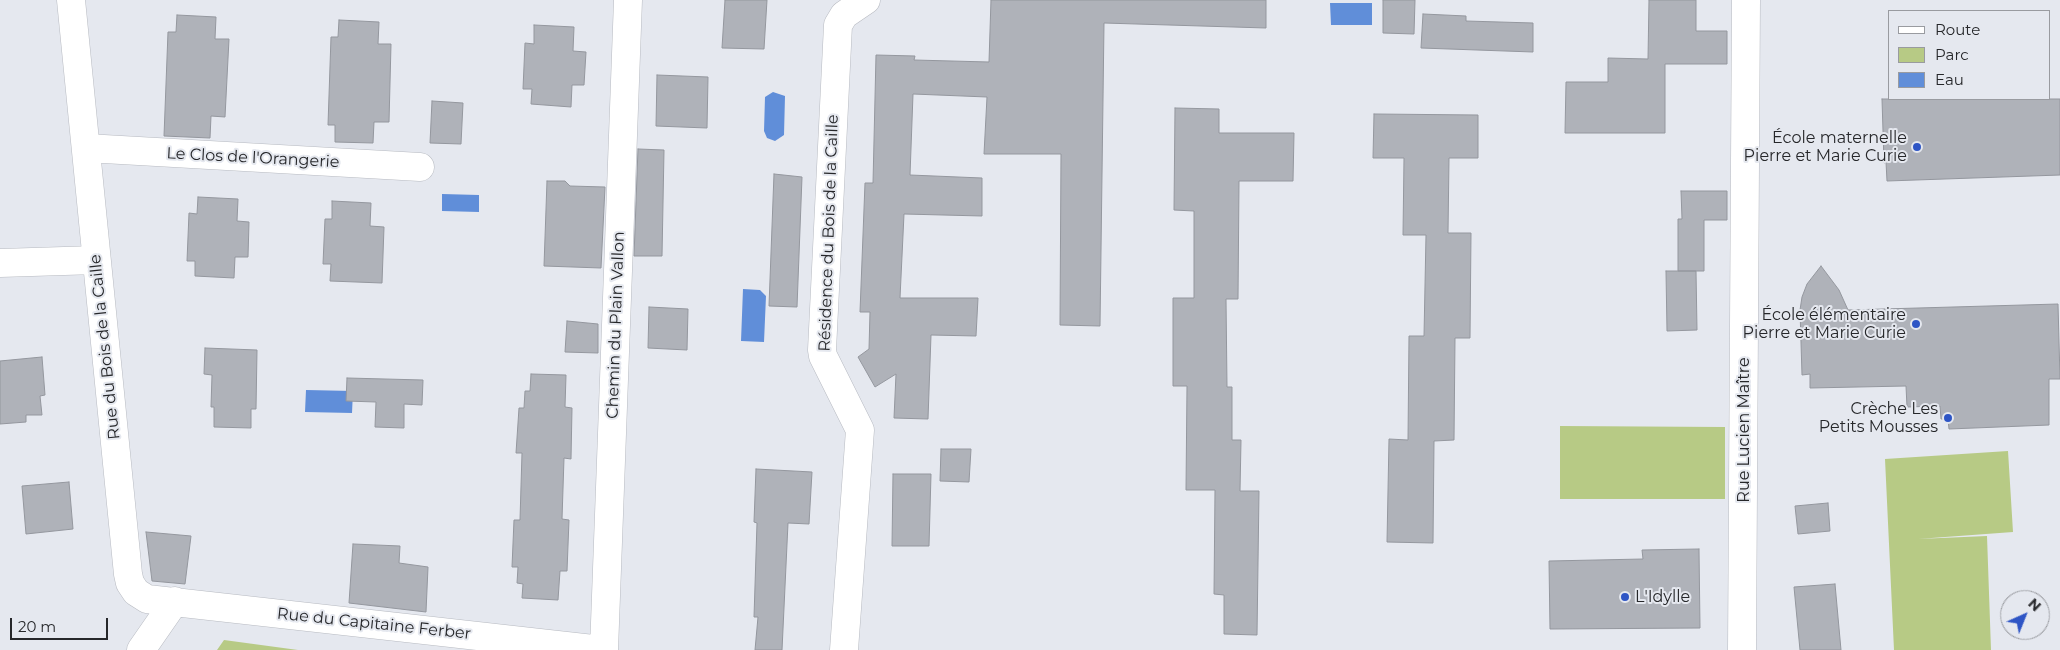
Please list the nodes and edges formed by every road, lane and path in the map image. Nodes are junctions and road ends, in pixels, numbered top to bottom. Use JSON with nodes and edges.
{"nodes":[{"id":1,"x":71,"y":0,"type":"edge"},
{"id":2,"x":628,"y":0,"type":"edge"},
{"id":3,"x":866,"y":0,"type":"edge"},
{"id":4,"x":1746,"y":0,"type":"edge"},
{"id":5,"x":86,"y":148,"type":"junction"},
{"id":6,"x":420,"y":167,"type":"dead end"},
{"id":7,"x":96,"y":260,"type":"junction"},
{"id":8,"x":0,"y":262,"type":"edge"},
{"id":9,"x":175,"y":601,"type":"junction"},
{"id":10,"x":141,"y":650,"type":"edge"},
{"id":11,"x":603,"y":650,"type":"edge"},
{"id":12,"x":844,"y":650,"type":"edge"},
{"id":13,"x":1742,"y":650,"type":"edge"}],
"edges":[{"from":1,"to":5,"type":"street","name":"Rue du Bois de la Caille"},
{"from":2,"to":11,"type":"street","name":"Chemin du Plain Vallon"},
{"from":3,"to":12,"type":"street","name":"Résidence du Bois de la Caille"},
{"from":4,"to":13,"type":"street","name":"Rue Lucien Maître"},
{"from":5,"to":6,"type":"street","name":"Le Clos de l'Orangerie"},
{"from":5,"to":7,"type":"street","name":"Rue du Bois de la Caille"},
{"from":7,"to":8,"type":"street"},
{"from":7,"to":9,"type":"street","name":"Rue du Bois de la Caille"},
{"from":9,"to":10,"type":"street"},
{"from":9,"to":11,"type":"street","name":"Rue du Capitaine Ferber"}]}
